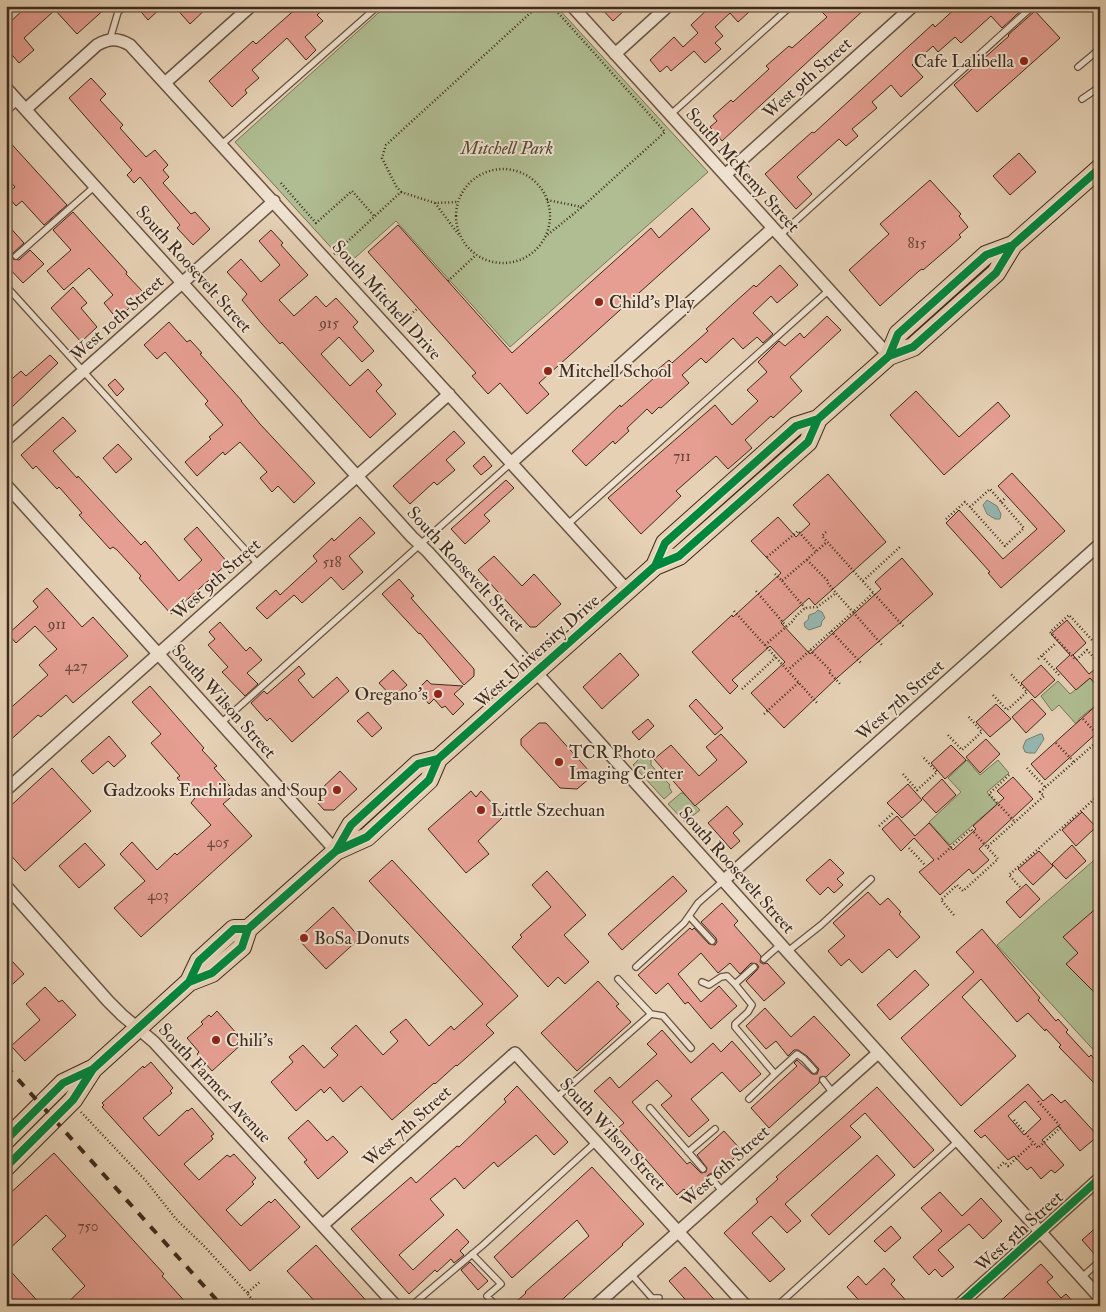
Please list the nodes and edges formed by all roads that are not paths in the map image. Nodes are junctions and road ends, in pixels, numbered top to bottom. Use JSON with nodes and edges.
{"nodes":[{"id":1,"x":125,"y":6,"type":"edge"},
{"id":2,"x":378,"y":6,"type":"edge"},
{"id":3,"x":572,"y":6,"type":"edge"},
{"id":4,"x":668,"y":6,"type":"edge"},
{"id":5,"x":791,"y":6,"type":"edge"},
{"id":6,"x":914,"y":6,"type":"edge"},
{"id":7,"x":1033,"y":6,"type":"edge"},
{"id":8,"x":247,"y":7,"type":"edge"},
{"id":9,"x":114,"y":39,"type":"junction"},
{"id":10,"x":1100,"y":52,"type":"edge"},
{"id":11,"x":615,"y":54,"type":"junction"},
{"id":12,"x":1078,"y":67,"type":"dead end"},
{"id":13,"x":166,"y":82,"type":"junction"},
{"id":14,"x":6,"y":88,"type":"edge"},
{"id":15,"x":1098,"y":88,"type":"dead end"},
{"id":16,"x":1082,"y":99,"type":"dead end"},
{"id":17,"x":22,"y":105,"type":"junction"},
{"id":18,"x":6,"y":112,"type":"edge"},
{"id":19,"x":670,"y":115,"type":"junction"},
{"id":20,"x":222,"y":144,"type":"junction"},
{"id":21,"x":1100,"y":168,"type":"edge"},
{"id":22,"x":725,"y":175,"type":"junction"},
{"id":23,"x":95,"y":186,"type":"junction"},
{"id":24,"x":274,"y":201,"type":"junction"},
{"id":25,"x":776,"y":232,"type":"junction"},
{"id":26,"x":16,"y":256,"type":"dead end"},
{"id":27,"x":182,"y":283,"type":"junction"},
{"id":28,"x":6,"y":286,"type":"edge"},
{"id":29,"x":829,"y":290,"type":"junction"},
{"id":30,"x":889,"y":356,"type":"junction"},
{"id":31,"x":83,"y":371,"type":"junction"},
{"id":32,"x":449,"y":394,"type":"junction"},
{"id":33,"x":6,"y":440,"type":"edge"},
{"id":34,"x":511,"y":463,"type":"junction"},
{"id":35,"x":357,"y":476,"type":"junction"},
{"id":36,"x":6,"y":485,"type":"edge"},
{"id":37,"x":567,"y":525,"type":"junction"},
{"id":38,"x":420,"y":544,"type":"junction"},
{"id":39,"x":1100,"y":544,"type":"edge"},
{"id":40,"x":258,"y":564,"type":"junction"},
{"id":41,"x":627,"y":590,"type":"junction"},
{"id":42,"x":159,"y":654,"type":"junction"},
{"id":43,"x":536,"y":671,"type":"junction"},
{"id":44,"x":221,"y":723,"type":"junction"},
{"id":45,"x":6,"y":790,"type":"edge"},
{"id":46,"x":336,"y":851,"type":"junction"},
{"id":47,"x":872,"y":879,"type":"dead end"},
{"id":48,"x":723,"y":881,"type":"junction"},
{"id":49,"x":6,"y":886,"type":"edge"},
{"id":50,"x":689,"y":916,"type":"junction"},
{"id":51,"x":712,"y":941,"type":"dead end"},
{"id":52,"x":784,"y":948,"type":"junction"},
{"id":53,"x":764,"y":959,"type":"dead end"},
{"id":54,"x":636,"y":967,"type":"dead end"},
{"id":55,"x":754,"y":967,"type":"dead end"},
{"id":56,"x":618,"y":979,"type":"dead end"},
{"id":57,"x":702,"y":982,"type":"dead end"},
{"id":58,"x":735,"y":984,"type":"junction"},
{"id":59,"x":651,"y":1014,"type":"junction"},
{"id":60,"x":138,"y":1028,"type":"junction"},
{"id":61,"x":691,"y":1048,"type":"dead end"},
{"id":62,"x":515,"y":1053,"type":"joint"},
{"id":63,"x":878,"y":1053,"type":"junction"},
{"id":64,"x":93,"y":1069,"type":"junction"},
{"id":65,"x":814,"y":1070,"type":"dead end"},
{"id":66,"x":775,"y":1074,"type":"junction"},
{"id":67,"x":823,"y":1080,"type":"dead end"},
{"id":68,"x":833,"y":1093,"type":"junction"},
{"id":69,"x":556,"y":1098,"type":"junction"},
{"id":70,"x":749,"y":1099,"type":"dead end"},
{"id":71,"x":650,"y":1108,"type":"dead end"},
{"id":72,"x":715,"y":1128,"type":"dead end"},
{"id":73,"x":6,"y":1140,"type":"edge"},
{"id":74,"x":596,"y":1141,"type":"junction"},
{"id":75,"x":958,"y":1141,"type":"junction"},
{"id":76,"x":688,"y":1152,"type":"junction"},
{"id":77,"x":6,"y":1168,"type":"edge"},
{"id":78,"x":703,"y":1169,"type":"dead end"},
{"id":79,"x":711,"y":1178,"type":"dead end"},
{"id":80,"x":1100,"y":1178,"type":"edge"},
{"id":81,"x":723,"y":1192,"type":"junction"},
{"id":82,"x":323,"y":1225,"type":"junction"},
{"id":83,"x":679,"y":1231,"type":"junction"},
{"id":84,"x":1040,"y":1232,"type":"junction"},
{"id":85,"x":472,"y":1254,"type":"junction"},
{"id":86,"x":1100,"y":1261,"type":"edge"},
{"id":87,"x":631,"y":1274,"type":"junction"},
{"id":88,"x":1081,"y":1278,"type":"junction"},
{"id":89,"x":659,"y":1298,"type":"dead end"},
{"id":90,"x":1100,"y":1298,"type":"edge"},
{"id":91,"x":396,"y":1306,"type":"edge"},
{"id":92,"x":411,"y":1306,"type":"edge"},
{"id":93,"x":496,"y":1306,"type":"edge"},
{"id":94,"x":595,"y":1306,"type":"edge"},
{"id":95,"x":746,"y":1306,"type":"edge"},
{"id":96,"x":777,"y":1306,"type":"edge"},
{"id":97,"x":958,"y":1306,"type":"edge"}],
"edges":[{"from":1,"to":9,"type":"lane"},
{"from":2,"to":20,"type":"lane"},
{"from":3,"to":11,"type":"street","name":"South McKemy Street"},
{"from":4,"to":11,"type":"street"},
{"from":5,"to":19,"type":"lane"},
{"from":6,"to":22,"type":"street","name":"West 9th Street"},
{"from":7,"to":25,"type":"lane"},
{"from":8,"to":13,"type":"street"},
{"from":9,"to":13,"type":"street","name":"South Mitchell Drive"},
{"from":9,"to":17,"type":"street"},
{"from":10,"to":12,"type":"lane"},
{"from":11,"to":19,"type":"street","name":"South McKemy Street"},
{"from":13,"to":20,"type":"street","name":"South Mitchell Drive"},
{"from":14,"to":17,"type":"street","name":"South Roosevelt Street"},
{"from":15,"to":16,"type":"lane"},
{"from":17,"to":18,"type":"lane"},
{"from":17,"to":23,"type":"street","name":"South Roosevelt Street"},
{"from":19,"to":22,"type":"street","name":"South McKemy Street"},
{"from":20,"to":24,"type":"street","name":"South Mitchell Drive"},
{"from":21,"to":30,"type":"main road","name":"West University Drive"},
{"from":22,"to":25,"type":"street","name":"South McKemy Street"},
{"from":23,"to":26,"type":"lane"},
{"from":23,"to":27,"type":"street","name":"South Roosevelt Street"},
{"from":24,"to":27,"type":"street","name":"West 10th Street"},
{"from":24,"to":32,"type":"street","name":"South Mitchell Drive"},
{"from":25,"to":29,"type":"street","name":"South McKemy Street"},
{"from":25,"to":34,"type":"street"},
{"from":27,"to":31,"type":"street","name":"West 10th Street"},
{"from":27,"to":35,"type":"street","name":"South Roosevelt Street"},
{"from":28,"to":31,"type":"lane"},
{"from":29,"to":30,"type":"street","name":"South McKemy Street"},
{"from":29,"to":37,"type":"lane"},
{"from":30,"to":41,"type":"main road","name":"West University Drive"},
{"from":31,"to":33,"type":"street","name":"West 10th Street"},
{"from":31,"to":40,"type":"lane"},
{"from":32,"to":34,"type":"street","name":"South Mitchell Drive"},
{"from":32,"to":35,"type":"street","name":"West 9th Street"},
{"from":34,"to":37,"type":"street","name":"South Mitchell Drive"},
{"from":34,"to":38,"type":"lane"},
{"from":35,"to":38,"type":"street","name":"South Roosevelt Street"},
{"from":35,"to":40,"type":"street","name":"West 9th Street"},
{"from":36,"to":42,"type":"street","name":"South Wilson Street"},
{"from":37,"to":41,"type":"street","name":"South Mitchell Drive"},
{"from":38,"to":43,"type":"street","name":"South Roosevelt Street"},
{"from":38,"to":44,"type":"lane"},
{"from":39,"to":48,"type":"street","name":"West 7th Street"},
{"from":40,"to":42,"type":"street","name":"West 9th Street"},
{"from":41,"to":43,"type":"main road","name":"West University Drive"},
{"from":42,"to":44,"type":"street","name":"South Wilson Street"},
{"from":42,"to":45,"type":"street","name":"West 9th Street"},
{"from":43,"to":46,"type":"main road","name":"West University Drive"},
{"from":43,"to":48,"type":"street","name":"South Roosevelt Street"},
{"from":44,"to":46,"type":"street","name":"South Wilson Street"},
{"from":46,"to":60,"type":"main road","name":"West University Drive"},
{"from":47,"to":52,"type":"lane"},
{"from":48,"to":50,"type":"lane"},
{"from":48,"to":52,"type":"street","name":"South Roosevelt Street"},
{"from":49,"to":60,"type":"street","name":"South Farmer Avenue"},
{"from":50,"to":51,"type":"lane"},
{"from":50,"to":54,"type":"lane"},
{"from":52,"to":53,"type":"lane"},
{"from":52,"to":63,"type":"street","name":"South Roosevelt Street"},
{"from":55,"to":58,"type":"lane"},
{"from":56,"to":59,"type":"lane"},
{"from":57,"to":58,"type":"lane"},
{"from":58,"to":66,"type":"lane"},
{"from":59,"to":61,"type":"lane"},
{"from":59,"to":69,"type":"lane"},
{"from":60,"to":64,"type":"main road","name":"West University Drive"},
{"from":60,"to":82,"type":"street","name":"South Farmer Avenue"},
{"from":62,"to":69,"type":"street","name":"South Wilson Street"},
{"from":62,"to":82,"type":"street","name":"West 7th Street"},
{"from":63,"to":68,"type":"street","name":"West 6th Street"},
{"from":63,"to":75,"type":"street","name":"South Roosevelt Street"},
{"from":64,"to":73,"type":"main road","name":"West University Drive"},
{"from":64,"to":77,"type":"main road","name":"West University Drive"},
{"from":65,"to":66,"type":"lane"},
{"from":66,"to":70,"type":"lane"},
{"from":67,"to":68,"type":"lane"},
{"from":68,"to":81,"type":"street","name":"West 6th Street"},
{"from":69,"to":74,"type":"street","name":"South Wilson Street"},
{"from":71,"to":76,"type":"lane"},
{"from":72,"to":76,"type":"lane"},
{"from":74,"to":83,"type":"street","name":"South Wilson Street"},
{"from":74,"to":85,"type":"lane"},
{"from":75,"to":84,"type":"street","name":"South Roosevelt Street"},
{"from":75,"to":96,"type":"lane"},
{"from":76,"to":78,"type":"lane"},
{"from":79,"to":81,"type":"lane"},
{"from":80,"to":84,"type":"street","name":"West 5th Street"},
{"from":81,"to":83,"type":"street","name":"West 6th Street"},
{"from":82,"to":91,"type":"street","name":"South Farmer Avenue"},
{"from":83,"to":87,"type":"street","name":"West 6th Street"},
{"from":83,"to":95,"type":"street","name":"South Wilson Street"},
{"from":84,"to":88,"type":"street","name":"South Roosevelt Street"},
{"from":84,"to":97,"type":"street","name":"West 5th Street"},
{"from":85,"to":92,"type":"lane"},
{"from":85,"to":93,"type":"lane"},
{"from":86,"to":88,"type":"lane"},
{"from":87,"to":89,"type":"lane"},
{"from":87,"to":94,"type":"street","name":"West 6th Street"},
{"from":88,"to":90,"type":"street","name":"South Roosevelt Street"}]}
